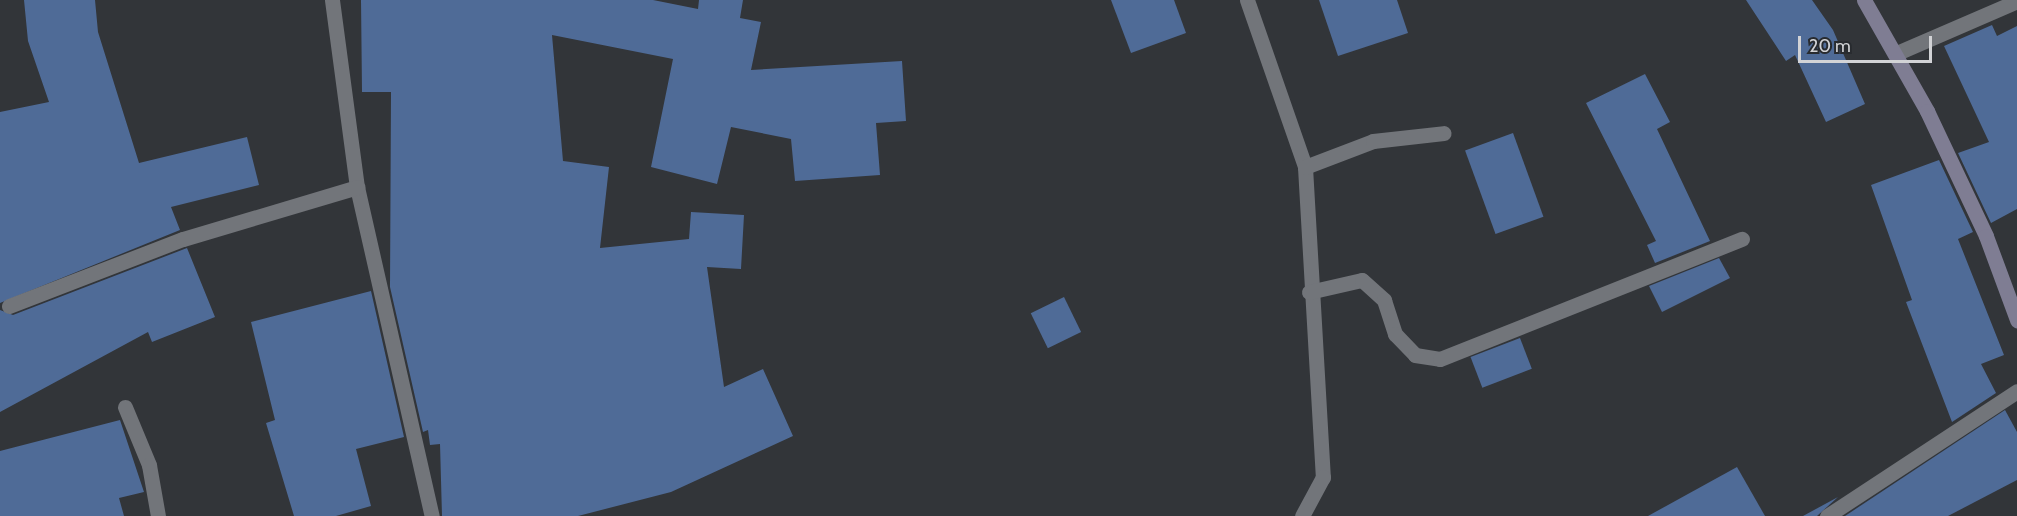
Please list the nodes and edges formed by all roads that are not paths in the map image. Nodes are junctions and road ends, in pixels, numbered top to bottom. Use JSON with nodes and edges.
{"nodes":[{"id":1,"x":332,"y":0,"type":"edge"},
{"id":2,"x":1247,"y":0,"type":"edge"},
{"id":3,"x":1864,"y":0,"type":"edge"},
{"id":4,"x":2017,"y":1,"type":"edge"},
{"id":5,"x":1898,"y":53,"type":"junction"},
{"id":6,"x":1444,"y":134,"type":"dead end"},
{"id":7,"x":1305,"y":167,"type":"junction"},
{"id":8,"x":357,"y":187,"type":"junction"},
{"id":9,"x":1742,"y":239,"type":"dead end"},
{"id":10,"x":1309,"y":292,"type":"junction"},
{"id":11,"x":9,"y":306,"type":"dead end"},
{"id":12,"x":2017,"y":320,"type":"edge"},
{"id":13,"x":2017,"y":391,"type":"edge"},
{"id":14,"x":125,"y":407,"type":"dead end"},
{"id":15,"x":1307,"y":511,"type":"edge"},
{"id":16,"x":158,"y":516,"type":"edge"},
{"id":17,"x":432,"y":516,"type":"edge"},
{"id":18,"x":1827,"y":516,"type":"edge"}],
"edges":[{"from":1,"to":8,"type":"street"},
{"from":2,"to":7,"type":"street"},
{"from":3,"to":5,"type":"street"},
{"from":4,"to":5,"type":"street"},
{"from":5,"to":12,"type":"street"},
{"from":6,"to":7,"type":"street"},
{"from":7,"to":10,"type":"street"},
{"from":8,"to":11,"type":"street"},
{"from":8,"to":17,"type":"street"},
{"from":9,"to":10,"type":"street"},
{"from":10,"to":15,"type":"street"},
{"from":13,"to":18,"type":"street"},
{"from":14,"to":16,"type":"street"}]}
